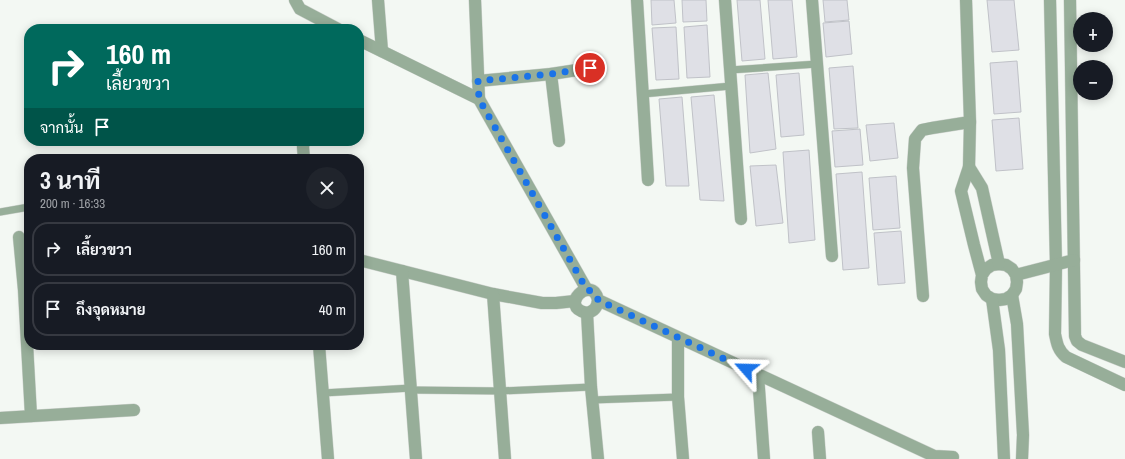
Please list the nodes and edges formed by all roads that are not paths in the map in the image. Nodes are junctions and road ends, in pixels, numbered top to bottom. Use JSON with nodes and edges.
{"nodes":[{"id":1,"x":295,"y":0,"type":"edge"},
{"id":2,"x":378,"y":0,"type":"edge"},
{"id":3,"x":475,"y":0,"type":"edge"},
{"id":4,"x":637,"y":0,"type":"edge"},
{"id":5,"x":725,"y":0,"type":"edge"},
{"id":6,"x":812,"y":0,"type":"edge"},
{"id":7,"x":966,"y":0,"type":"edge"},
{"id":8,"x":1050,"y":0,"type":"edge"},
{"id":9,"x":1070,"y":0,"type":"edge"},
{"id":10,"x":328,"y":24,"type":"edge"},
{"id":11,"x":364,"y":42,"type":"edge"},
{"id":12,"x":382,"y":51,"type":"junction"},
{"id":13,"x":817,"y":64,"type":"junction"},
{"id":14,"x":590,"y":68,"type":"dead end"},
{"id":15,"x":730,"y":70,"type":"junction"},
{"id":16,"x":551,"y":74,"type":"junction"},
{"id":17,"x":478,"y":81,"type":"junction"},
{"id":18,"x":731,"y":86,"type":"junction"},
{"id":19,"x":643,"y":94,"type":"junction"},
{"id":20,"x":479,"y":99,"type":"junction"},
{"id":21,"x":970,"y":122,"type":"junction"},
{"id":22,"x":1053,"y":126,"type":"junction"},
{"id":23,"x":1072,"y":126,"type":"junction"},
{"id":24,"x":559,"y":141,"type":"dead end"},
{"id":25,"x":969,"y":167,"type":"junction"},
{"id":26,"x":648,"y":180,"type":"dead end"},
{"id":27,"x":24,"y":208,"type":"edge"},
{"id":28,"x":0,"y":212,"type":"edge"},
{"id":29,"x":741,"y":218,"type":"dead end"},
{"id":30,"x":19,"y":237,"type":"dead end"},
{"id":31,"x":832,"y":256,"type":"dead end"},
{"id":32,"x":1074,"y":260,"type":"junction"},
{"id":33,"x":364,"y":261,"type":"edge"},
{"id":34,"x":999,"y":264,"type":"junction"},
{"id":35,"x":1056,"y":265,"type":"junction"},
{"id":36,"x":402,"y":271,"type":"junction"},
{"id":37,"x":24,"y":275,"type":"edge"},
{"id":38,"x":982,"y":275,"type":"junction"},
{"id":39,"x":1016,"y":275,"type":"junction"},
{"id":40,"x":587,"y":290,"type":"junction"},
{"id":41,"x":493,"y":294,"type":"junction"},
{"id":42,"x":1012,"y":295,"type":"junction"},
{"id":43,"x":923,"y":296,"type":"dead end"},
{"id":44,"x":992,"y":299,"type":"junction"},
{"id":45,"x":598,"y":300,"type":"junction"},
{"id":46,"x":575,"y":301,"type":"junction"},
{"id":47,"x":587,"y":313,"type":"junction"},
{"id":48,"x":678,"y":338,"type":"junction"},
{"id":49,"x":28,"y":350,"type":"edge"},
{"id":50,"x":319,"y":350,"type":"edge"},
{"id":51,"x":1125,"y":362,"type":"edge"},
{"id":52,"x":758,"y":375,"type":"junction"},
{"id":53,"x":1125,"y":385,"type":"edge"},
{"id":54,"x":591,"y":387,"type":"junction"},
{"id":55,"x":411,"y":389,"type":"junction"},
{"id":56,"x":500,"y":391,"type":"junction"},
{"id":57,"x":323,"y":393,"type":"junction"},
{"id":58,"x":678,"y":397,"type":"junction"},
{"id":59,"x":592,"y":400,"type":"junction"},
{"id":60,"x":134,"y":410,"type":"dead end"},
{"id":61,"x":31,"y":416,"type":"junction"},
{"id":62,"x":0,"y":418,"type":"edge"},
{"id":63,"x":818,"y":432,"type":"dead end"},
{"id":64,"x":953,"y":457,"type":"dead end"},
{"id":65,"x":934,"y":458,"type":"edge"},
{"id":66,"x":328,"y":459,"type":"edge"},
{"id":67,"x":416,"y":459,"type":"edge"},
{"id":68,"x":505,"y":459,"type":"edge"},
{"id":69,"x":598,"y":459,"type":"edge"},
{"id":70,"x":683,"y":459,"type":"edge"},
{"id":71,"x":764,"y":459,"type":"edge"},
{"id":72,"x":820,"y":459,"type":"edge"},
{"id":73,"x":1004,"y":459,"type":"edge"},
{"id":74,"x":1022,"y":459,"type":"edge"}],
"edges":[{"from":1,"to":10,"type":"street"},
{"from":2,"to":12,"type":"street"},
{"from":3,"to":17,"type":"street"},
{"from":4,"to":19,"type":"street"},
{"from":5,"to":15,"type":"street"},
{"from":6,"to":13,"type":"street"},
{"from":7,"to":21,"type":"street"},
{"from":8,"to":22,"type":"street"},
{"from":9,"to":23,"type":"street"},
{"from":11,"to":12,"type":"street"},
{"from":12,"to":20,"type":"street"},
{"from":13,"to":15,"type":"lane"},
{"from":13,"to":31,"type":"street"},
{"from":14,"to":16,"type":"street"},
{"from":15,"to":18,"type":"street"},
{"from":16,"to":17,"type":"street"},
{"from":16,"to":24,"type":"street"},
{"from":17,"to":20,"type":"street"},
{"from":18,"to":19,"type":"lane"},
{"from":18,"to":29,"type":"street"},
{"from":19,"to":26,"type":"street"},
{"from":20,"to":40,"type":"street"},
{"from":21,"to":25,"type":"street"},
{"from":21,"to":43,"type":"street"},
{"from":22,"to":23,"type":"street"},
{"from":22,"to":35,"type":"street"},
{"from":23,"to":32,"type":"street"},
{"from":25,"to":34,"type":"street"},
{"from":25,"to":38,"type":"street"},
{"from":27,"to":28,"type":"lane"},
{"from":30,"to":37,"type":"street"},
{"from":32,"to":35,"type":"street"},
{"from":32,"to":51,"type":"street"},
{"from":33,"to":36,"type":"street"},
{"from":34,"to":38,"type":"street"},
{"from":34,"to":39,"type":"street"},
{"from":35,"to":39,"type":"street"},
{"from":35,"to":53,"type":"street"},
{"from":36,"to":41,"type":"street"},
{"from":36,"to":55,"type":"street"},
{"from":38,"to":44,"type":"street"},
{"from":39,"to":42,"type":"street"},
{"from":40,"to":45,"type":"street"},
{"from":40,"to":46,"type":"street"},
{"from":41,"to":46,"type":"street"},
{"from":41,"to":56,"type":"street"},
{"from":42,"to":44,"type":"street"},
{"from":42,"to":74,"type":"street"},
{"from":44,"to":73,"type":"street"},
{"from":45,"to":47,"type":"street"},
{"from":45,"to":48,"type":"street"},
{"from":46,"to":47,"type":"street"},
{"from":47,"to":54,"type":"street"},
{"from":48,"to":52,"type":"street"},
{"from":48,"to":58,"type":"street"},
{"from":49,"to":61,"type":"street"},
{"from":50,"to":57,"type":"street"},
{"from":52,"to":65,"type":"street"},
{"from":52,"to":71,"type":"street"},
{"from":54,"to":56,"type":"lane"},
{"from":54,"to":59,"type":"street"},
{"from":55,"to":56,"type":"lane"},
{"from":55,"to":57,"type":"lane"},
{"from":55,"to":67,"type":"street"},
{"from":56,"to":68,"type":"street"},
{"from":57,"to":66,"type":"street"},
{"from":58,"to":59,"type":"lane"},
{"from":58,"to":70,"type":"street"},
{"from":59,"to":69,"type":"street"},
{"from":60,"to":61,"type":"street"},
{"from":61,"to":62,"type":"street"},
{"from":63,"to":72,"type":"street"},
{"from":64,"to":65,"type":"street"}]}
